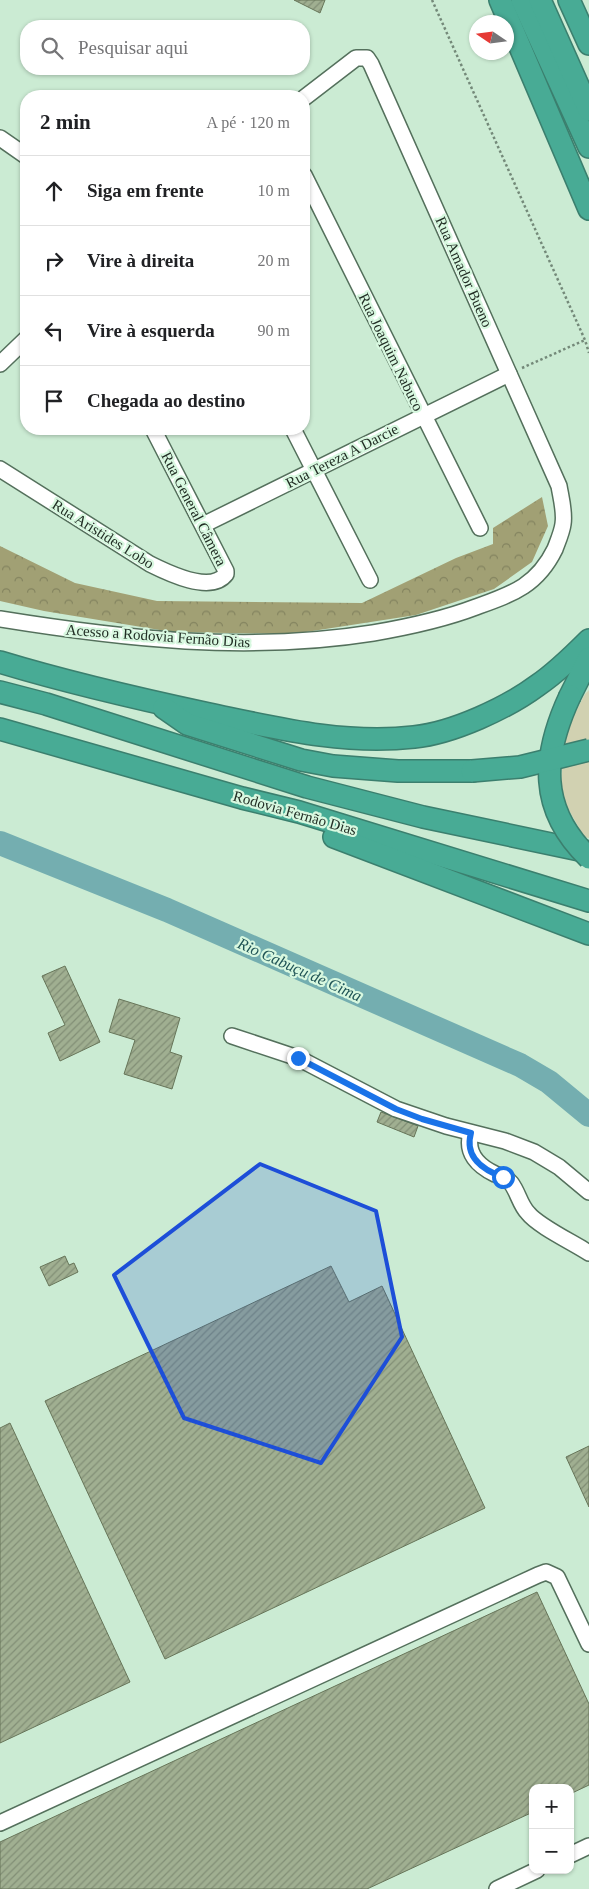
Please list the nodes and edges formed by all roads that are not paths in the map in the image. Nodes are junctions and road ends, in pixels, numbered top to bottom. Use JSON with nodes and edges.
{"nodes":[{"id":1,"x":500,"y":0,"type":"edge"},
{"id":2,"x":522,"y":0,"type":"edge"},
{"id":3,"x":540,"y":0,"type":"edge"},
{"id":4,"x":569,"y":0,"type":"edge"},
{"id":5,"x":589,"y":44,"type":"edge"},
{"id":6,"x":310,"y":93,"type":"edge"},
{"id":7,"x":589,"y":110,"type":"edge"},
{"id":8,"x":0,"y":138,"type":"edge"},
{"id":9,"x":589,"y":147,"type":"edge"},
{"id":10,"x":20,"y":152,"type":"edge"},
{"id":11,"x":310,"y":187,"type":"edge"},
{"id":12,"x":589,"y":210,"type":"edge"},
{"id":13,"x":20,"y":345,"type":"edge"},
{"id":14,"x":0,"y":364,"type":"edge"},
{"id":15,"x":509,"y":374,"type":"junction"},
{"id":16,"x":423,"y":416,"type":"junction"},
{"id":17,"x":155,"y":435,"type":"edge"},
{"id":18,"x":296,"y":435,"type":"edge"},
{"id":19,"x":0,"y":468,"type":"edge"},
{"id":20,"x":314,"y":471,"type":"junction"},
{"id":21,"x":559,"y":486,"type":"joint"},
{"id":22,"x":203,"y":525,"type":"junction"},
{"id":23,"x":480,"y":528,"type":"dead end"},
{"id":24,"x":370,"y":580,"type":"dead end"},
{"id":25,"x":213,"y":582,"type":"joint"},
{"id":26,"x":0,"y":618,"type":"edge"},
{"id":27,"x":589,"y":640,"type":"edge"},
{"id":28,"x":589,"y":658,"type":"edge"},
{"id":29,"x":0,"y":662,"type":"edge"},
{"id":30,"x":589,"y":678,"type":"edge"},
{"id":31,"x":0,"y":692,"type":"edge"},
{"id":32,"x":570,"y":696,"type":"junction"},
{"id":33,"x":158,"y":703,"type":"junction"},
{"id":34,"x":0,"y":729,"type":"edge"},
{"id":35,"x":589,"y":750,"type":"edge"},
{"id":36,"x":242,"y":798,"type":"junction"},
{"id":37,"x":589,"y":852,"type":"edge"},
{"id":38,"x":589,"y":858,"type":"edge"},
{"id":39,"x":589,"y":901,"type":"edge"},
{"id":40,"x":586,"y":932,"type":"edge"},
{"id":41,"x":232,"y":1036,"type":"dead end"},
{"id":42,"x":471,"y":1133,"type":"junction"},
{"id":43,"x":589,"y":1192,"type":"edge"},
{"id":44,"x":589,"y":1252,"type":"edge"},
{"id":45,"x":589,"y":1644,"type":"edge"},
{"id":46,"x":0,"y":1823,"type":"edge"},
{"id":47,"x":589,"y":1846,"type":"edge"},
{"id":48,"x":574,"y":1853,"type":"edge"},
{"id":49,"x":529,"y":1874,"type":"edge"},
{"id":50,"x":497,"y":1889,"type":"edge"}],
"edges":[{"from":1,"to":12,"type":"highway"},
{"from":2,"to":9,"type":"highway"},
{"from":3,"to":7,"type":"highway"},
{"from":4,"to":5,"type":"highway"},
{"from":6,"to":15,"type":"street","name":"Rua Amador Bueno"},
{"from":8,"to":10,"type":"street"},
{"from":11,"to":16,"type":"street","name":"Rua Joaquim Nabuco"},
{"from":13,"to":14,"type":"street"},
{"from":15,"to":16,"type":"street","name":"Rua Tereza A Darcie"},
{"from":15,"to":21,"type":"street","name":"Rua Amador Bueno"},
{"from":16,"to":20,"type":"street","name":"Rua Tereza A Darcie"},
{"from":16,"to":23,"type":"street","name":"Rua Joaquim Nabuco"},
{"from":17,"to":22,"type":"street","name":"Rua General Câmera"},
{"from":18,"to":20,"type":"street"},
{"from":19,"to":25,"type":"street","name":"Rua Aristides Lobo"},
{"from":20,"to":22,"type":"street","name":"Rua Tereza A Darcie"},
{"from":20,"to":24,"type":"street"},
{"from":21,"to":26,"type":"street","name":"Acesso a Rodovia Fernão Dias"},
{"from":22,"to":25,"type":"street","name":"Rua General Câmera"},
{"from":27,"to":33,"type":"highway"},
{"from":28,"to":32,"type":"highway"},
{"from":29,"to":33,"type":"highway"},
{"from":30,"to":32,"type":"highway"},
{"from":31,"to":37,"type":"highway","name":"Rodovia Fernão Dias"},
{"from":32,"to":38,"type":"highway","bridge":true},
{"from":33,"to":35,"type":"highway","bridge":true},
{"from":34,"to":36,"type":"highway","name":"Rodovia Fernão Dias"},
{"from":36,"to":39,"type":"highway","name":"Rodovia Fernão Dias"},
{"from":36,"to":40,"type":"highway"},
{"from":41,"to":42,"type":"street"},
{"from":42,"to":43,"type":"street"},
{"from":42,"to":44,"type":"street"},
{"from":45,"to":46,"type":"street"},
{"from":47,"to":48,"type":"street"},
{"from":49,"to":50,"type":"street"}]}
